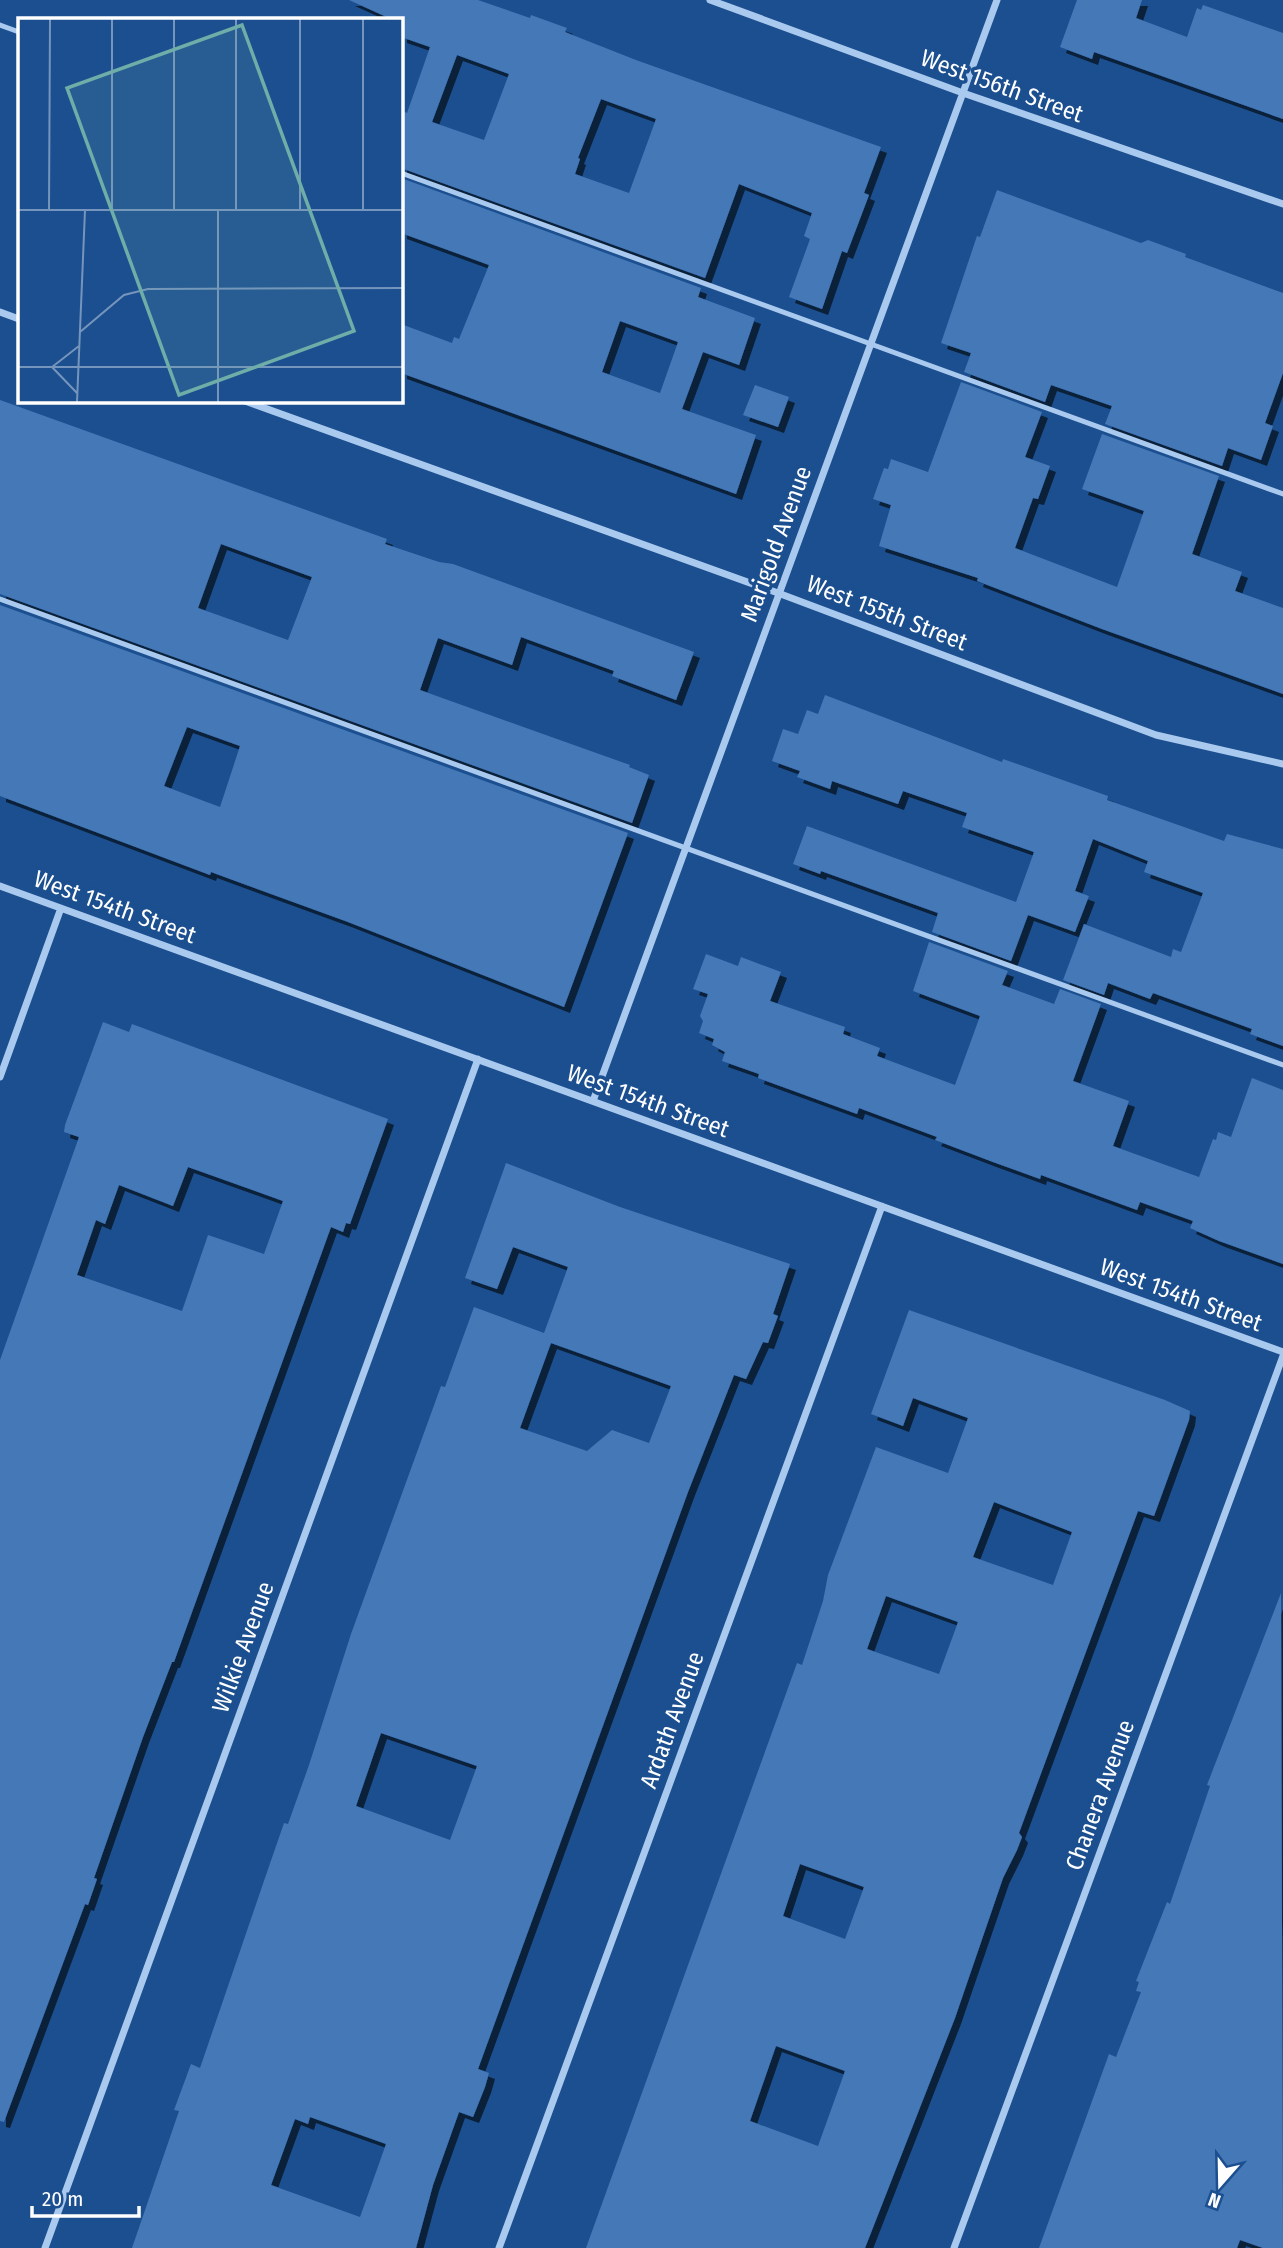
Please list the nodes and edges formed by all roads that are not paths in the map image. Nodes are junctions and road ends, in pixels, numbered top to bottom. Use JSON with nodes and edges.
{"nodes":[{"id":1,"x":710,"y":0,"type":"edge"},
{"id":2,"x":997,"y":0,"type":"edge"},
{"id":3,"x":0,"y":25,"type":"edge"},
{"id":4,"x":18,"y":33,"type":"edge"},
{"id":5,"x":963,"y":93,"type":"junction"},
{"id":6,"x":402,"y":173,"type":"edge"},
{"id":7,"x":1283,"y":205,"type":"edge"},
{"id":8,"x":0,"y":312,"type":"edge"},
{"id":9,"x":18,"y":319,"type":"edge"},
{"id":10,"x":869,"y":345,"type":"junction"},
{"id":11,"x":248,"y":402,"type":"edge"},
{"id":12,"x":1283,"y":494,"type":"edge"},
{"id":13,"x":778,"y":593,"type":"junction"},
{"id":14,"x":0,"y":599,"type":"edge"},
{"id":15,"x":1283,"y":764,"type":"edge"},
{"id":16,"x":687,"y":850,"type":"junction"},
{"id":17,"x":0,"y":886,"type":"edge"},
{"id":18,"x":61,"y":908,"type":"junction"},
{"id":19,"x":478,"y":1059,"type":"junction"},
{"id":20,"x":1283,"y":1065,"type":"edge"},
{"id":21,"x":0,"y":1077,"type":"edge"},
{"id":22,"x":593,"y":1101,"type":"junction"},
{"id":23,"x":881,"y":1206,"type":"junction"},
{"id":24,"x":1283,"y":1354,"type":"edge"},
{"id":25,"x":44,"y":2248,"type":"edge"},
{"id":26,"x":499,"y":2248,"type":"edge"},
{"id":27,"x":954,"y":2248,"type":"edge"}],
"edges":[{"from":1,"to":5,"type":"street","name":"West 156th Street"},
{"from":2,"to":5,"type":"street","name":"Marigold Avenue"},
{"from":3,"to":4,"type":"lane"},
{"from":5,"to":7,"type":"street","name":"West 156th Street"},
{"from":5,"to":10,"type":"street","name":"Marigold Avenue"},
{"from":6,"to":10,"type":"lane"},
{"from":8,"to":9,"type":"street"},
{"from":10,"to":12,"type":"lane"},
{"from":10,"to":13,"type":"street","name":"Marigold Avenue"},
{"from":11,"to":13,"type":"street","name":"West 155th Street"},
{"from":13,"to":15,"type":"street","name":"West 155th Street"},
{"from":13,"to":16,"type":"street","name":"Marigold Avenue"},
{"from":14,"to":16,"type":"lane"},
{"from":16,"to":20,"type":"lane"},
{"from":16,"to":22,"type":"street","name":"Marigold Avenue"},
{"from":17,"to":18,"type":"street","name":"West 154th Street"},
{"from":18,"to":19,"type":"street","name":"West 154th Street"},
{"from":18,"to":21,"type":"street"},
{"from":19,"to":22,"type":"street","name":"West 154th Street"},
{"from":19,"to":25,"type":"street","name":"Wilkie Avenue"},
{"from":22,"to":23,"type":"street","name":"West 154th Street"},
{"from":23,"to":24,"type":"street","name":"West 154th Street"},
{"from":23,"to":26,"type":"street","name":"Ardath Avenue"},
{"from":24,"to":27,"type":"street","name":"Chanera Avenue"}]}
